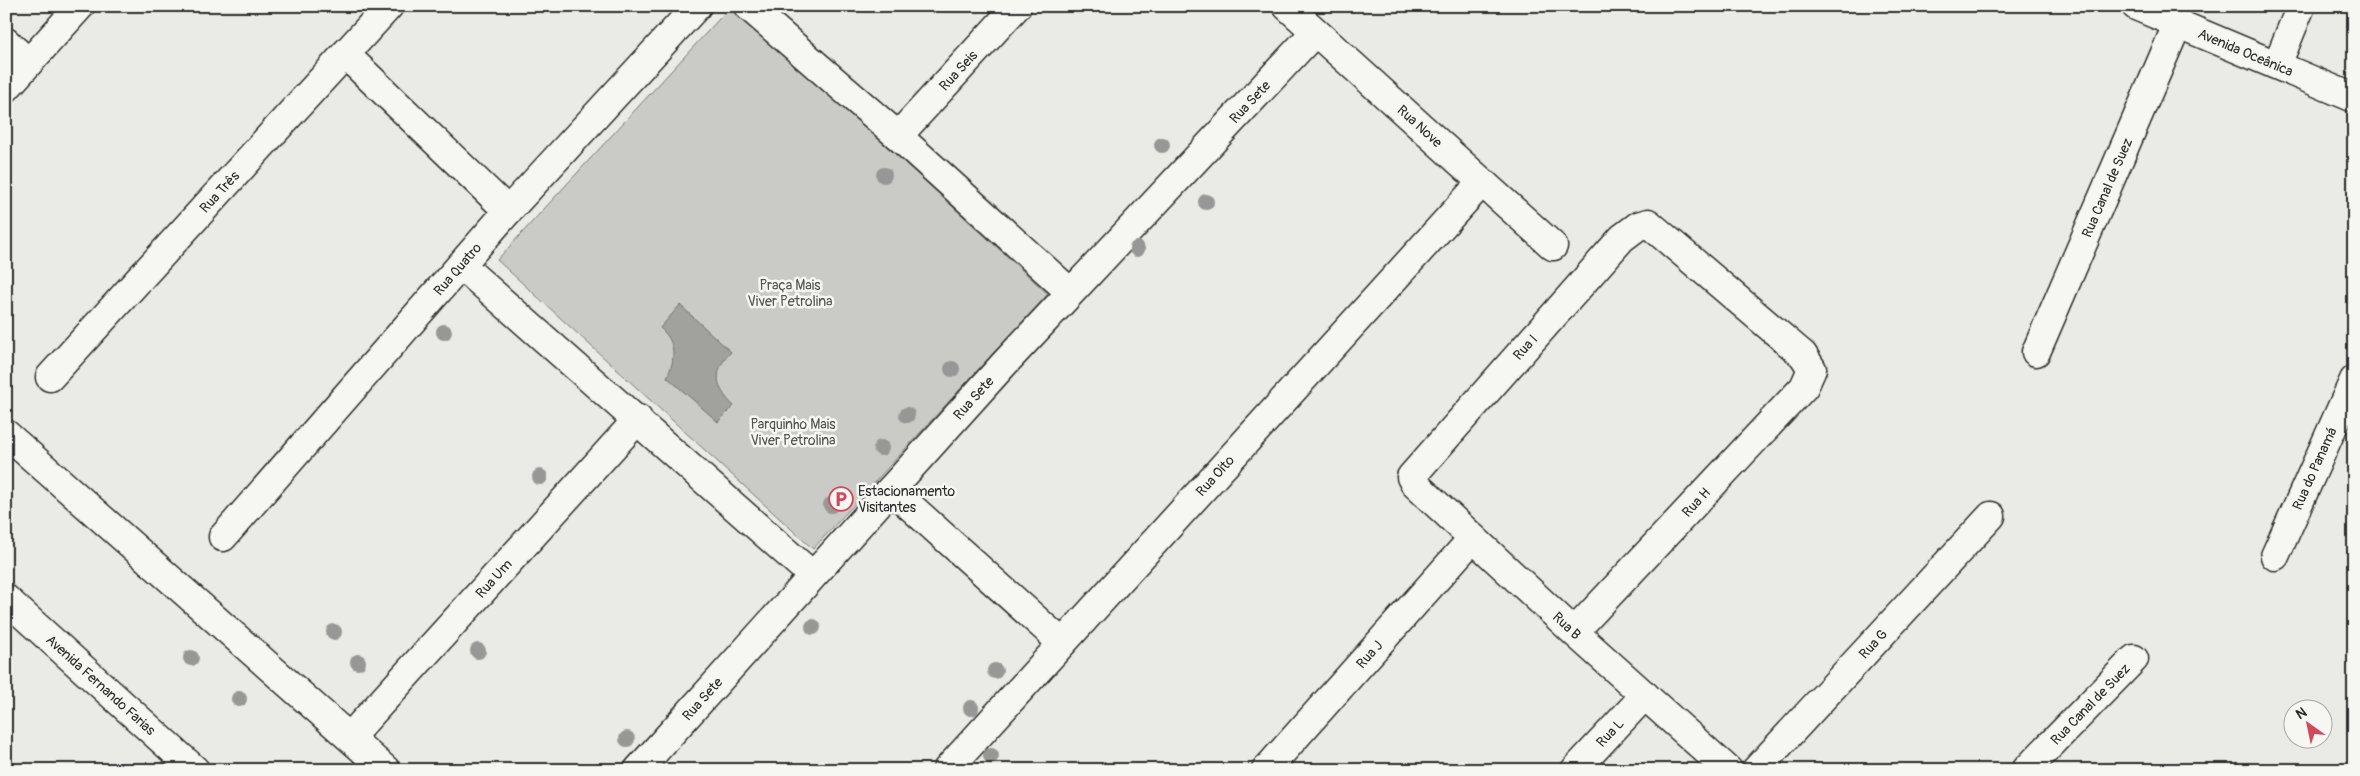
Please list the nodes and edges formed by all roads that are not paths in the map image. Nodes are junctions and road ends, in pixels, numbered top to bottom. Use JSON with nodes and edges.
{"nodes":[{"id":1,"x":80,"y":6,"type":"edge"},
{"id":2,"x":389,"y":6,"type":"edge"},
{"id":3,"x":698,"y":6,"type":"edge"},
{"id":4,"x":748,"y":6,"type":"edge"},
{"id":5,"x":1017,"y":6,"type":"edge"},
{"id":6,"x":1287,"y":6,"type":"edge"},
{"id":7,"x":2136,"y":6,"type":"edge"},
{"id":8,"x":2301,"y":6,"type":"edge"},
{"id":9,"x":2178,"y":23,"type":"junction"},
{"id":10,"x":1315,"y":32,"type":"junction"},
{"id":11,"x":6,"y":42,"type":"edge"},
{"id":12,"x":345,"y":54,"type":"junction"},
{"id":13,"x":28,"y":62,"type":"junction"},
{"id":14,"x":2277,"y":65,"type":"junction"},
{"id":15,"x":6,"y":88,"type":"edge"},
{"id":16,"x":2354,"y":98,"type":"edge"},
{"id":17,"x":898,"y":136,"type":"junction"},
{"id":18,"x":1482,"y":182,"type":"junction"},
{"id":19,"x":508,"y":211,"type":"junction"},
{"id":20,"x":1553,"y":246,"type":"dead end"},
{"id":21,"x":462,"y":266,"type":"junction"},
{"id":22,"x":1070,"y":292,"type":"junction"},
{"id":23,"x":2036,"y":352,"type":"dead end"},
{"id":24,"x":1812,"y":369,"type":"joint"},
{"id":25,"x":50,"y":377,"type":"dead end"},
{"id":26,"x":2354,"y":380,"type":"edge"},
{"id":27,"x":638,"y":419,"type":"junction"},
{"id":28,"x":6,"y":434,"type":"edge"},
{"id":29,"x":1411,"y":476,"type":"joint"},
{"id":30,"x":891,"y":489,"type":"junction"},
{"id":31,"x":1991,"y":516,"type":"dead end"},
{"id":32,"x":223,"y":537,"type":"dead end"},
{"id":33,"x":1473,"y":538,"type":"junction"},
{"id":34,"x":2275,"y":556,"type":"dead end"},
{"id":35,"x":812,"y":574,"type":"junction"},
{"id":36,"x":6,"y":599,"type":"edge"},
{"id":37,"x":1574,"y":632,"type":"junction"},
{"id":38,"x":1062,"y":643,"type":"junction"},
{"id":39,"x":2134,"y":659,"type":"dead end"},
{"id":40,"x":1645,"y":694,"type":"junction"},
{"id":41,"x":350,"y":737,"type":"junction"},
{"id":42,"x":195,"y":770,"type":"edge"},
{"id":43,"x":386,"y":770,"type":"edge"},
{"id":44,"x":638,"y":770,"type":"edge"},
{"id":45,"x":947,"y":770,"type":"edge"},
{"id":46,"x":1266,"y":770,"type":"edge"},
{"id":47,"x":1576,"y":770,"type":"edge"},
{"id":48,"x":1728,"y":770,"type":"edge"},
{"id":49,"x":1756,"y":770,"type":"edge"},
{"id":50,"x":2026,"y":770,"type":"edge"}],
"edges":[{"from":1,"to":13,"type":"street"},
{"from":2,"to":12,"type":"street","name":"Rua Três"},
{"from":3,"to":19,"type":"street","name":"Rua Quatro"},
{"from":4,"to":17,"type":"street"},
{"from":5,"to":17,"type":"street","name":"Rua Seis"},
{"from":6,"to":10,"type":"street","name":"Rua Nove"},
{"from":7,"to":9,"type":"street","name":"Avenida Oceânica"},
{"from":8,"to":14,"type":"street"},
{"from":9,"to":14,"type":"street","name":"Avenida Oceânica"},
{"from":9,"to":23,"type":"street","name":"Rua Canal de Suez"},
{"from":10,"to":18,"type":"street","name":"Rua Nove"},
{"from":10,"to":22,"type":"street","name":"Rua Sete"},
{"from":11,"to":13,"type":"street"},
{"from":12,"to":19,"type":"street"},
{"from":12,"to":25,"type":"street","name":"Rua Três"},
{"from":13,"to":15,"type":"street"},
{"from":14,"to":16,"type":"street","name":"Avenida Oceânica"},
{"from":17,"to":22,"type":"street"},
{"from":18,"to":20,"type":"street","name":"Rua Nove"},
{"from":18,"to":38,"type":"street","name":"Rua Oito"},
{"from":19,"to":21,"type":"street","name":"Rua Quatro"},
{"from":21,"to":27,"type":"street"},
{"from":21,"to":32,"type":"street","name":"Rua Quatro"},
{"from":22,"to":30,"type":"street","name":"Rua Sete"},
{"from":24,"to":29,"type":"street","name":"Rua I"},
{"from":24,"to":37,"type":"street","name":"Rua H"},
{"from":26,"to":34,"type":"street","name":"Rua do Panamá"},
{"from":27,"to":35,"type":"street"},
{"from":27,"to":41,"type":"street","name":"Rua Um"},
{"from":28,"to":41,"type":"street"},
{"from":29,"to":33,"type":"street","name":"Rua B"},
{"from":30,"to":35,"type":"street","name":"Rua Sete"},
{"from":30,"to":38,"type":"street"},
{"from":31,"to":49,"type":"street","name":"Rua G"},
{"from":33,"to":37,"type":"street","name":"Rua B"},
{"from":33,"to":46,"type":"street","name":"Rua J"},
{"from":35,"to":44,"type":"street","name":"Rua Sete"},
{"from":36,"to":42,"type":"street","name":"Avenida Fernando Farias"},
{"from":37,"to":40,"type":"street","name":"Rua B"},
{"from":38,"to":45,"type":"street","name":"Rua Oito"},
{"from":39,"to":50,"type":"street","name":"Rua Canal de Suez"},
{"from":40,"to":47,"type":"street","name":"Rua L"},
{"from":40,"to":48,"type":"street","name":"Rua B"},
{"from":41,"to":43,"type":"street"}]}
